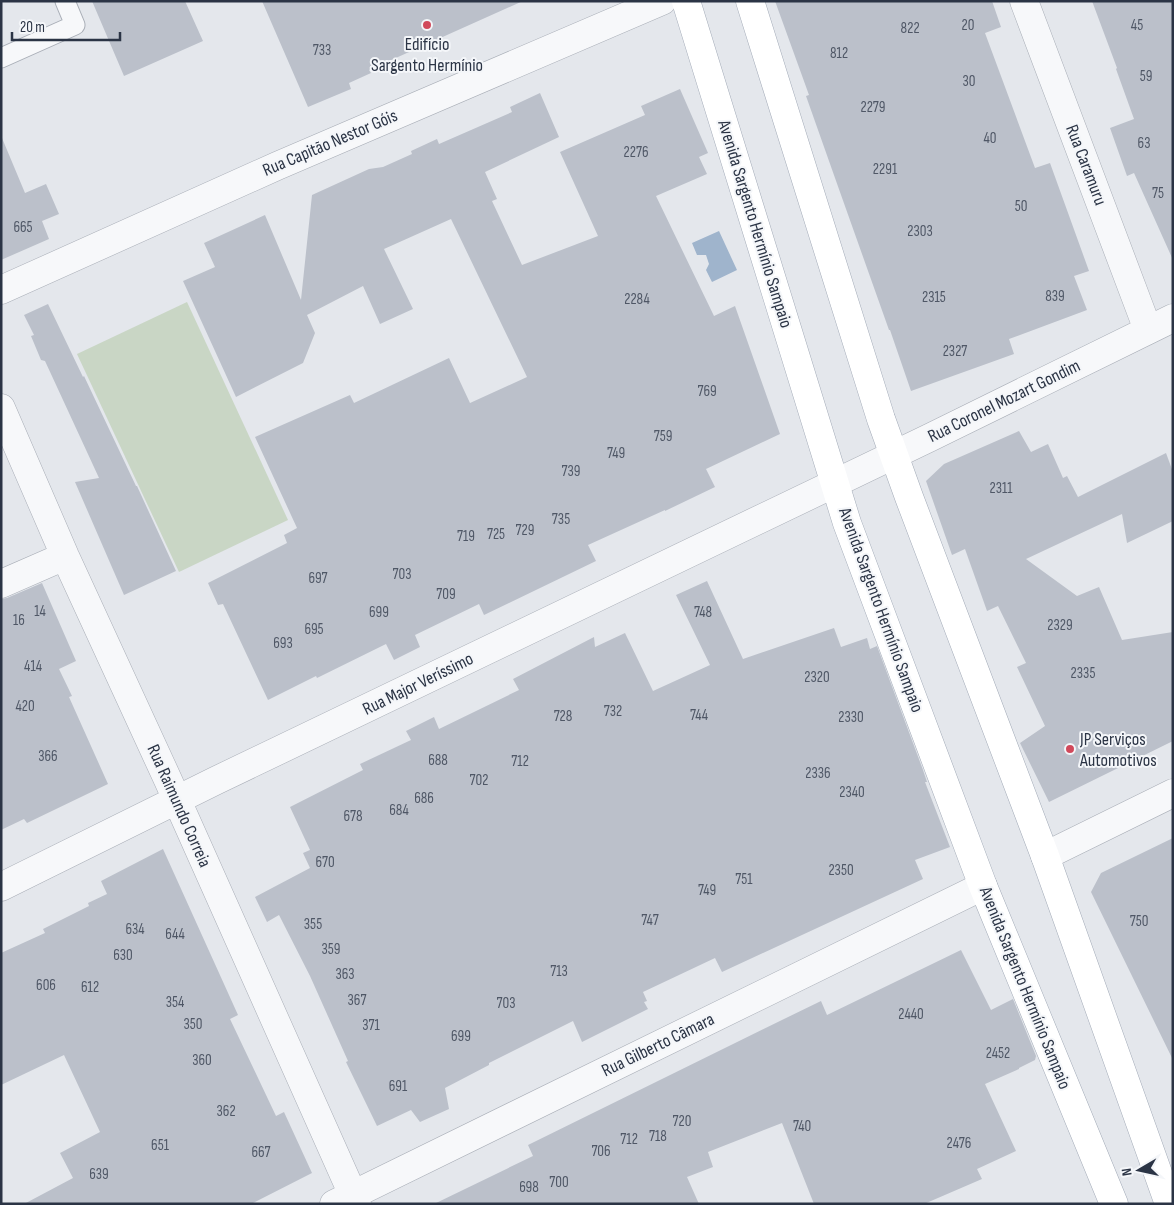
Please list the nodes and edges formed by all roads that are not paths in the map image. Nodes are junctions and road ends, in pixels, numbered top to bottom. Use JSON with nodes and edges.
{"nodes":[{"id":1,"x":65,"y":1,"type":"edge"},
{"id":2,"x":662,"y":1,"type":"edge"},
{"id":3,"x":686,"y":1,"type":"edge"},
{"id":4,"x":750,"y":1,"type":"edge"},
{"id":5,"x":1024,"y":1,"type":"edge"},
{"id":6,"x":1,"y":58,"type":"edge"},
{"id":7,"x":1,"y":290,"type":"edge"},
{"id":8,"x":1173,"y":318,"type":"edge"},
{"id":9,"x":1148,"y":330,"type":"junction"},
{"id":10,"x":1,"y":408,"type":"edge"},
{"id":11,"x":894,"y":454,"type":"junction"},
{"id":12,"x":835,"y":483,"type":"junction"},
{"id":13,"x":65,"y":556,"type":"junction"},
{"id":14,"x":1,"y":584,"type":"edge"},
{"id":15,"x":1173,"y":793,"type":"edge"},
{"id":16,"x":177,"y":800,"type":"junction"},
{"id":17,"x":1045,"y":856,"type":"junction"},
{"id":18,"x":983,"y":886,"type":"junction"},
{"id":19,"x":1,"y":887,"type":"edge"},
{"id":20,"x":348,"y":1201,"type":"edge"},
{"id":21,"x":1114,"y":1204,"type":"edge"},
{"id":22,"x":1169,"y":1204,"type":"edge"}],
"edges":[{"from":1,"to":6,"type":"lane"},
{"from":2,"to":7,"type":"street","name":"Rua Capitão Nestor Góis"},
{"from":3,"to":12,"type":"main road","name":"Avenida Sargento Hermínio Sampaio"},
{"from":4,"to":11,"type":"main road"},
{"from":5,"to":9,"type":"street","name":"Rua Caramuru"},
{"from":8,"to":9,"type":"street","name":"Rua Coronel Mozart Gondim"},
{"from":9,"to":11,"type":"street","name":"Rua Coronel Mozart Gondim"},
{"from":10,"to":13,"type":"street","name":"Rua Raimundo Correia"},
{"from":11,"to":12,"type":"street","name":"Rua Coronel Mozart Gondim"},
{"from":11,"to":17,"type":"main road"},
{"from":12,"to":16,"type":"street","name":"Rua Major Veríssimo"},
{"from":12,"to":18,"type":"main road","name":"Avenida Sargento Hermínio Sampaio"},
{"from":13,"to":14,"type":"street"},
{"from":13,"to":16,"type":"street","name":"Rua Raimundo Correia"},
{"from":15,"to":17,"type":"street"},
{"from":16,"to":19,"type":"street","name":"Rua Major Veríssimo"},
{"from":16,"to":20,"type":"street","name":"Rua Raimundo Correia"},
{"from":17,"to":22,"type":"main road"},
{"from":18,"to":20,"type":"street","name":"Rua Gilberto Câmara"},
{"from":18,"to":21,"type":"main road","name":"Avenida Sargento Hermínio Sampaio"}]}
